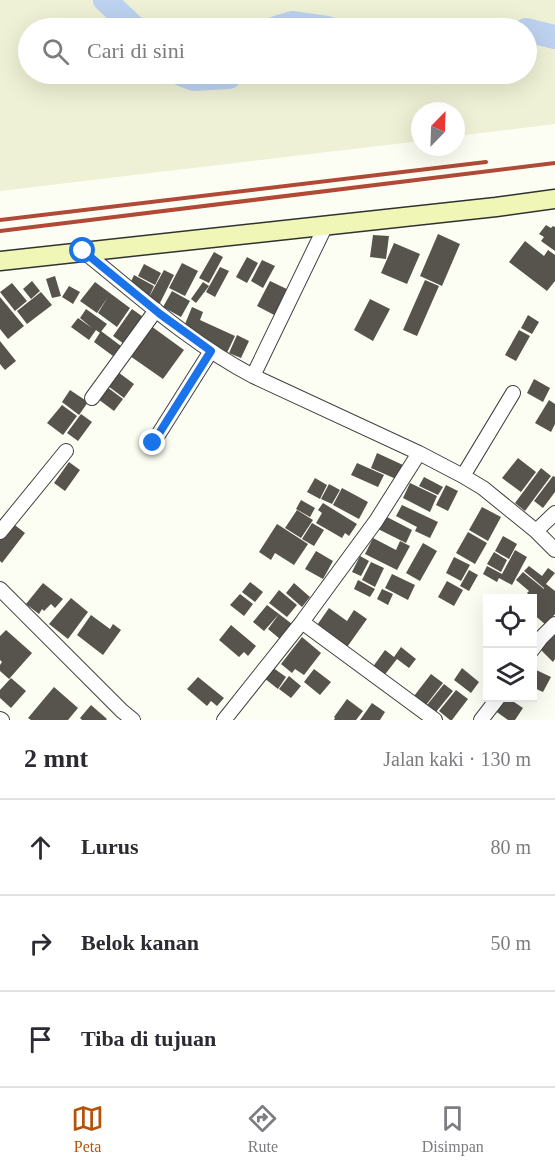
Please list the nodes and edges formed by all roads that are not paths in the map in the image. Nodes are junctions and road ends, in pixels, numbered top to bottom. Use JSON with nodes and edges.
{"nodes":[{"id":1,"x":555,"y":199,"type":"edge"},
{"id":2,"x":326,"y":225,"type":"junction"},
{"id":3,"x":83,"y":251,"type":"junction"},
{"id":4,"x":2,"y":263,"type":"edge"},
{"id":5,"x":156,"y":310,"type":"junction"},
{"id":6,"x":211,"y":351,"type":"junction"},
{"id":7,"x":253,"y":376,"type":"junction"},
{"id":8,"x":513,"y":393,"type":"dead end"},
{"id":9,"x":92,"y":398,"type":"dead end"},
{"id":10,"x":153,"y":443,"type":"dead end"},
{"id":11,"x":66,"y":451,"type":"dead end"},
{"id":12,"x":418,"y":453,"type":"junction"},
{"id":13,"x":463,"y":476,"type":"junction"},
{"id":14,"x":555,"y":513,"type":"edge"},
{"id":15,"x":536,"y":531,"type":"junction"},
{"id":16,"x":0,"y":532,"type":"edge"},
{"id":17,"x":555,"y":550,"type":"edge"},
{"id":18,"x":0,"y":589,"type":"edge"},
{"id":19,"x":302,"y":622,"type":"junction"},
{"id":20,"x":555,"y":624,"type":"edge"},
{"id":21,"x":534,"y":648,"type":"edge"},
{"id":22,"x":495,"y":702,"type":"edge"},
{"id":23,"x":133,"y":720,"type":"edge"},
{"id":24,"x":224,"y":720,"type":"edge"},
{"id":25,"x":435,"y":720,"type":"edge"},
{"id":26,"x":482,"y":720,"type":"edge"}],
"edges":[{"from":1,"to":2,"type":"main road"},
{"from":2,"to":3,"type":"main road"},
{"from":2,"to":7,"type":"street"},
{"from":3,"to":4,"type":"main road"},
{"from":3,"to":5,"type":"street"},
{"from":5,"to":6,"type":"street"},
{"from":5,"to":9,"type":"street"},
{"from":6,"to":7,"type":"street"},
{"from":6,"to":10,"type":"street"},
{"from":7,"to":12,"type":"street"},
{"from":8,"to":13,"type":"street"},
{"from":11,"to":16,"type":"street"},
{"from":12,"to":13,"type":"street"},
{"from":12,"to":19,"type":"street"},
{"from":13,"to":15,"type":"street"},
{"from":14,"to":15,"type":"street"},
{"from":15,"to":17,"type":"street"},
{"from":18,"to":23,"type":"street"},
{"from":19,"to":24,"type":"street"},
{"from":19,"to":25,"type":"street"},
{"from":20,"to":21,"type":"street"},
{"from":22,"to":26,"type":"street"}]}
